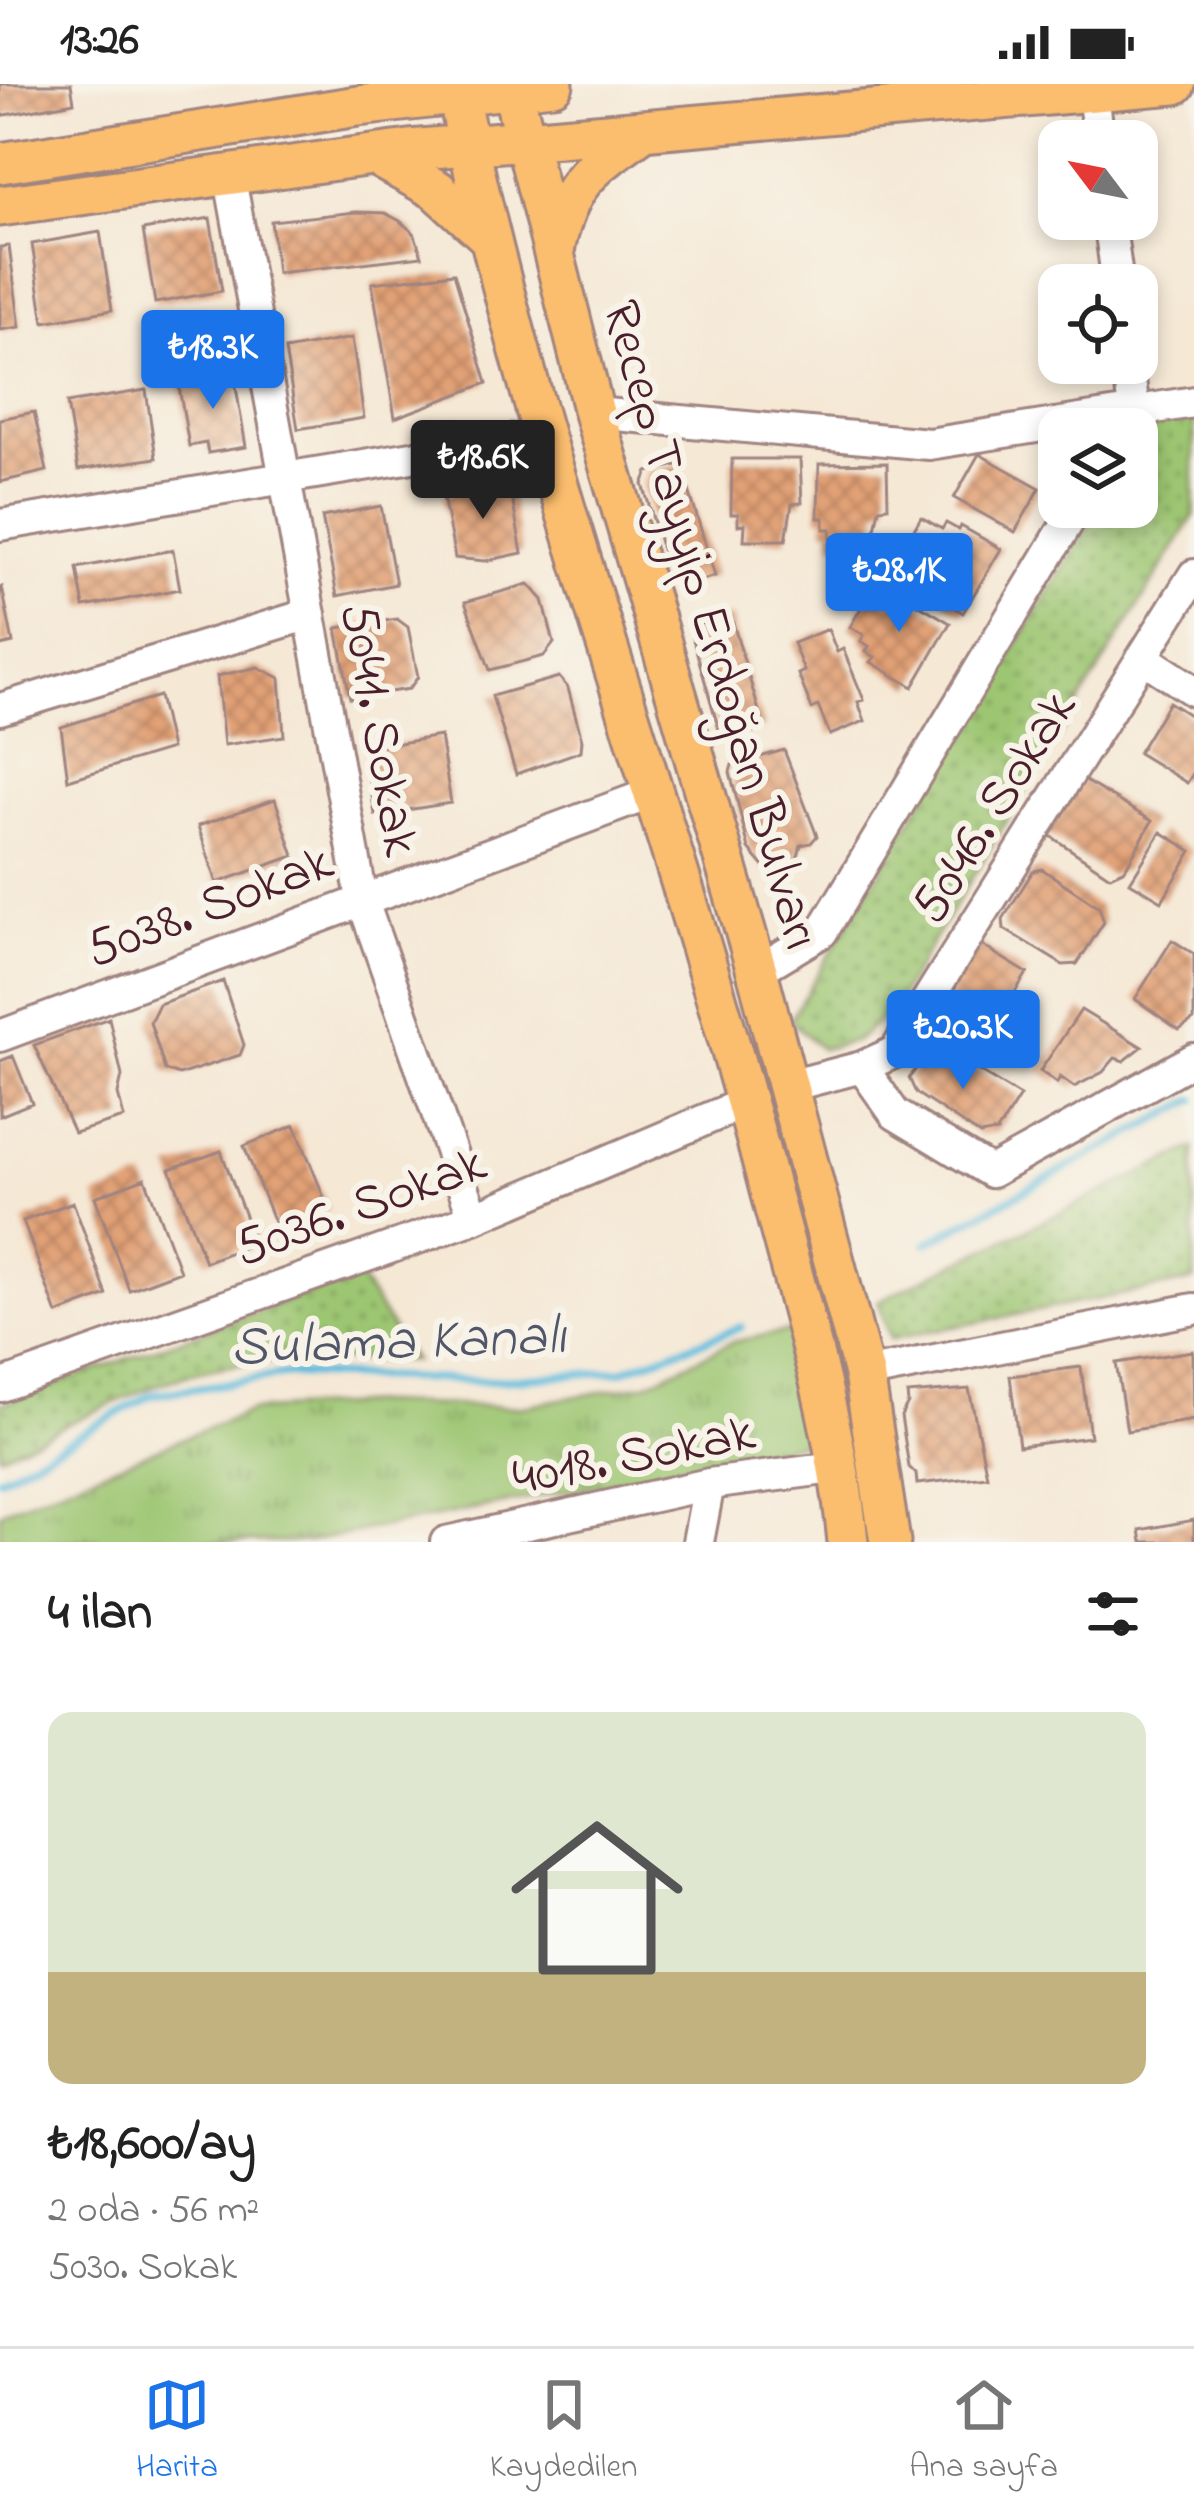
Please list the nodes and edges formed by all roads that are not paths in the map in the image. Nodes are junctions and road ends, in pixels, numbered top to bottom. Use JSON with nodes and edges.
{"nodes":[{"id":1,"x":554,"y":84,"type":"edge"},
{"id":2,"x":1175,"y":84,"type":"edge"},
{"id":3,"x":511,"y":86,"type":"edge"},
{"id":4,"x":456,"y":90,"type":"edge"},
{"id":5,"x":1093,"y":93,"type":"junction"},
{"id":6,"x":368,"y":95,"type":"edge"},
{"id":7,"x":1096,"y":120,"type":"edge"},
{"id":8,"x":645,"y":129,"type":"junction"},
{"id":9,"x":522,"y":139,"type":"junction"},
{"id":10,"x":468,"y":145,"type":"junction"},
{"id":11,"x":374,"y":155,"type":"junction"},
{"id":12,"x":0,"y":163,"type":"edge"},
{"id":13,"x":229,"y":173,"type":"junction"},
{"id":14,"x":0,"y":206,"type":"edge"},
{"id":15,"x":489,"y":237,"type":"junction"},
{"id":16,"x":553,"y":256,"type":"junction"},
{"id":17,"x":1194,"y":402,"type":"edge"},
{"id":18,"x":1158,"y":412,"type":"edge"},
{"id":19,"x":594,"y":413,"type":"junction"},
{"id":20,"x":1038,"y":431,"type":"edge"},
{"id":21,"x":545,"y":435,"type":"junction"},
{"id":22,"x":286,"y":481,"type":"junction"},
{"id":23,"x":0,"y":525,"type":"edge"},
{"id":24,"x":1064,"y":528,"type":"edge"},
{"id":25,"x":1194,"y":575,"type":"edge"},
{"id":26,"x":310,"y":614,"type":"junction"},
{"id":27,"x":1145,"y":659,"type":"junction"},
{"id":28,"x":1194,"y":691,"type":"edge"},
{"id":29,"x":0,"y":710,"type":"edge"},
{"id":30,"x":655,"y":793,"type":"junction"},
{"id":31,"x":362,"y":899,"type":"junction"},
{"id":32,"x":757,"y":971,"type":"junction"},
{"id":33,"x":0,"y":1036,"type":"edge"},
{"id":34,"x":1194,"y":1059,"type":"edge"},
{"id":35,"x":862,"y":1067,"type":"junction"},
{"id":36,"x":785,"y":1087,"type":"junction"},
{"id":37,"x":747,"y":1102,"type":"junction"},
{"id":38,"x":474,"y":1218,"type":"junction"},
{"id":39,"x":1194,"y":1309,"type":"edge"},
{"id":40,"x":864,"y":1375,"type":"junction"},
{"id":41,"x":0,"y":1385,"type":"edge"},
{"id":42,"x":841,"y":1467,"type":"junction"},
{"id":43,"x":709,"y":1484,"type":"junction"},
{"id":44,"x":446,"y":1542,"type":"edge"},
{"id":45,"x":698,"y":1542,"type":"edge"},
{"id":46,"x":848,"y":1542,"type":"edge"},
{"id":47,"x":890,"y":1542,"type":"edge"}],
"edges":[{"from":1,"to":3,"type":"main road"},
{"from":2,"to":5,"type":"main road"},
{"from":3,"to":4,"type":"main road"},
{"from":3,"to":9,"type":"main road","name":"Recep Tayyip Erdoğan Bulvarı"},
{"from":4,"to":6,"type":"main road"},
{"from":4,"to":10,"type":"main road","name":"Recep Tayyip Erdoğan Bulvarı"},
{"from":5,"to":7,"type":"street"},
{"from":5,"to":8,"type":"main road"},
{"from":6,"to":12,"type":"main road"},
{"from":8,"to":9,"type":"main road"},
{"from":8,"to":16,"type":"main road"},
{"from":9,"to":10,"type":"main road"},
{"from":9,"to":16,"type":"main road","name":"Recep Tayyip Erdoğan Bulvarı"},
{"from":10,"to":11,"type":"main road"},
{"from":10,"to":15,"type":"main road","name":"Recep Tayyip Erdoğan Bulvarı"},
{"from":11,"to":13,"type":"main road"},
{"from":11,"to":15,"type":"main road"},
{"from":13,"to":14,"type":"main road"},
{"from":13,"to":22,"type":"street","name":"5041. Sokak"},
{"from":15,"to":21,"type":"main road","name":"Recep Tayyip Erdoğan Bulvarı"},
{"from":16,"to":19,"type":"main road","name":"Recep Tayyip Erdoğan Bulvarı"},
{"from":17,"to":18,"type":"street"},
{"from":19,"to":20,"type":"street"},
{"from":19,"to":32,"type":"main road","name":"Recep Tayyip Erdoğan Bulvarı"},
{"from":21,"to":22,"type":"street"},
{"from":21,"to":30,"type":"main road","name":"Recep Tayyip Erdoğan Bulvarı"},
{"from":22,"to":23,"type":"street"},
{"from":22,"to":26,"type":"street","name":"5041. Sokak"},
{"from":24,"to":32,"type":"street"},
{"from":25,"to":27,"type":"street","name":"5046. Sokak"},
{"from":26,"to":29,"type":"street"},
{"from":26,"to":31,"type":"street","name":"5041. Sokak"},
{"from":27,"to":28,"type":"street"},
{"from":27,"to":35,"type":"street","name":"5046. Sokak"},
{"from":30,"to":31,"type":"street","name":"5038. Sokak"},
{"from":30,"to":37,"type":"main road","name":"Recep Tayyip Erdoğan Bulvarı"},
{"from":31,"to":33,"type":"street","name":"5038. Sokak"},
{"from":31,"to":38,"type":"street","name":"5041. Sokak"},
{"from":32,"to":36,"type":"main road","name":"Recep Tayyip Erdoğan Bulvarı"},
{"from":34,"to":35,"type":"street"},
{"from":35,"to":36,"type":"street","name":"5046. Sokak"},
{"from":36,"to":40,"type":"main road","name":"Recep Tayyip Erdoğan Bulvarı"},
{"from":37,"to":38,"type":"street","name":"5036. Sokak"},
{"from":37,"to":42,"type":"main road","name":"Recep Tayyip Erdoğan Bulvarı"},
{"from":38,"to":41,"type":"street","name":"5036. Sokak"},
{"from":39,"to":40,"type":"street"},
{"from":40,"to":47,"type":"main road","name":"Recep Tayyip Erdoğan Bulvarı"},
{"from":42,"to":43,"type":"street","name":"4018. Sokak"},
{"from":42,"to":46,"type":"main road","name":"Recep Tayyip Erdoğan Bulvarı"},
{"from":43,"to":44,"type":"street","name":"4018. Sokak"},
{"from":43,"to":45,"type":"street"}]}
